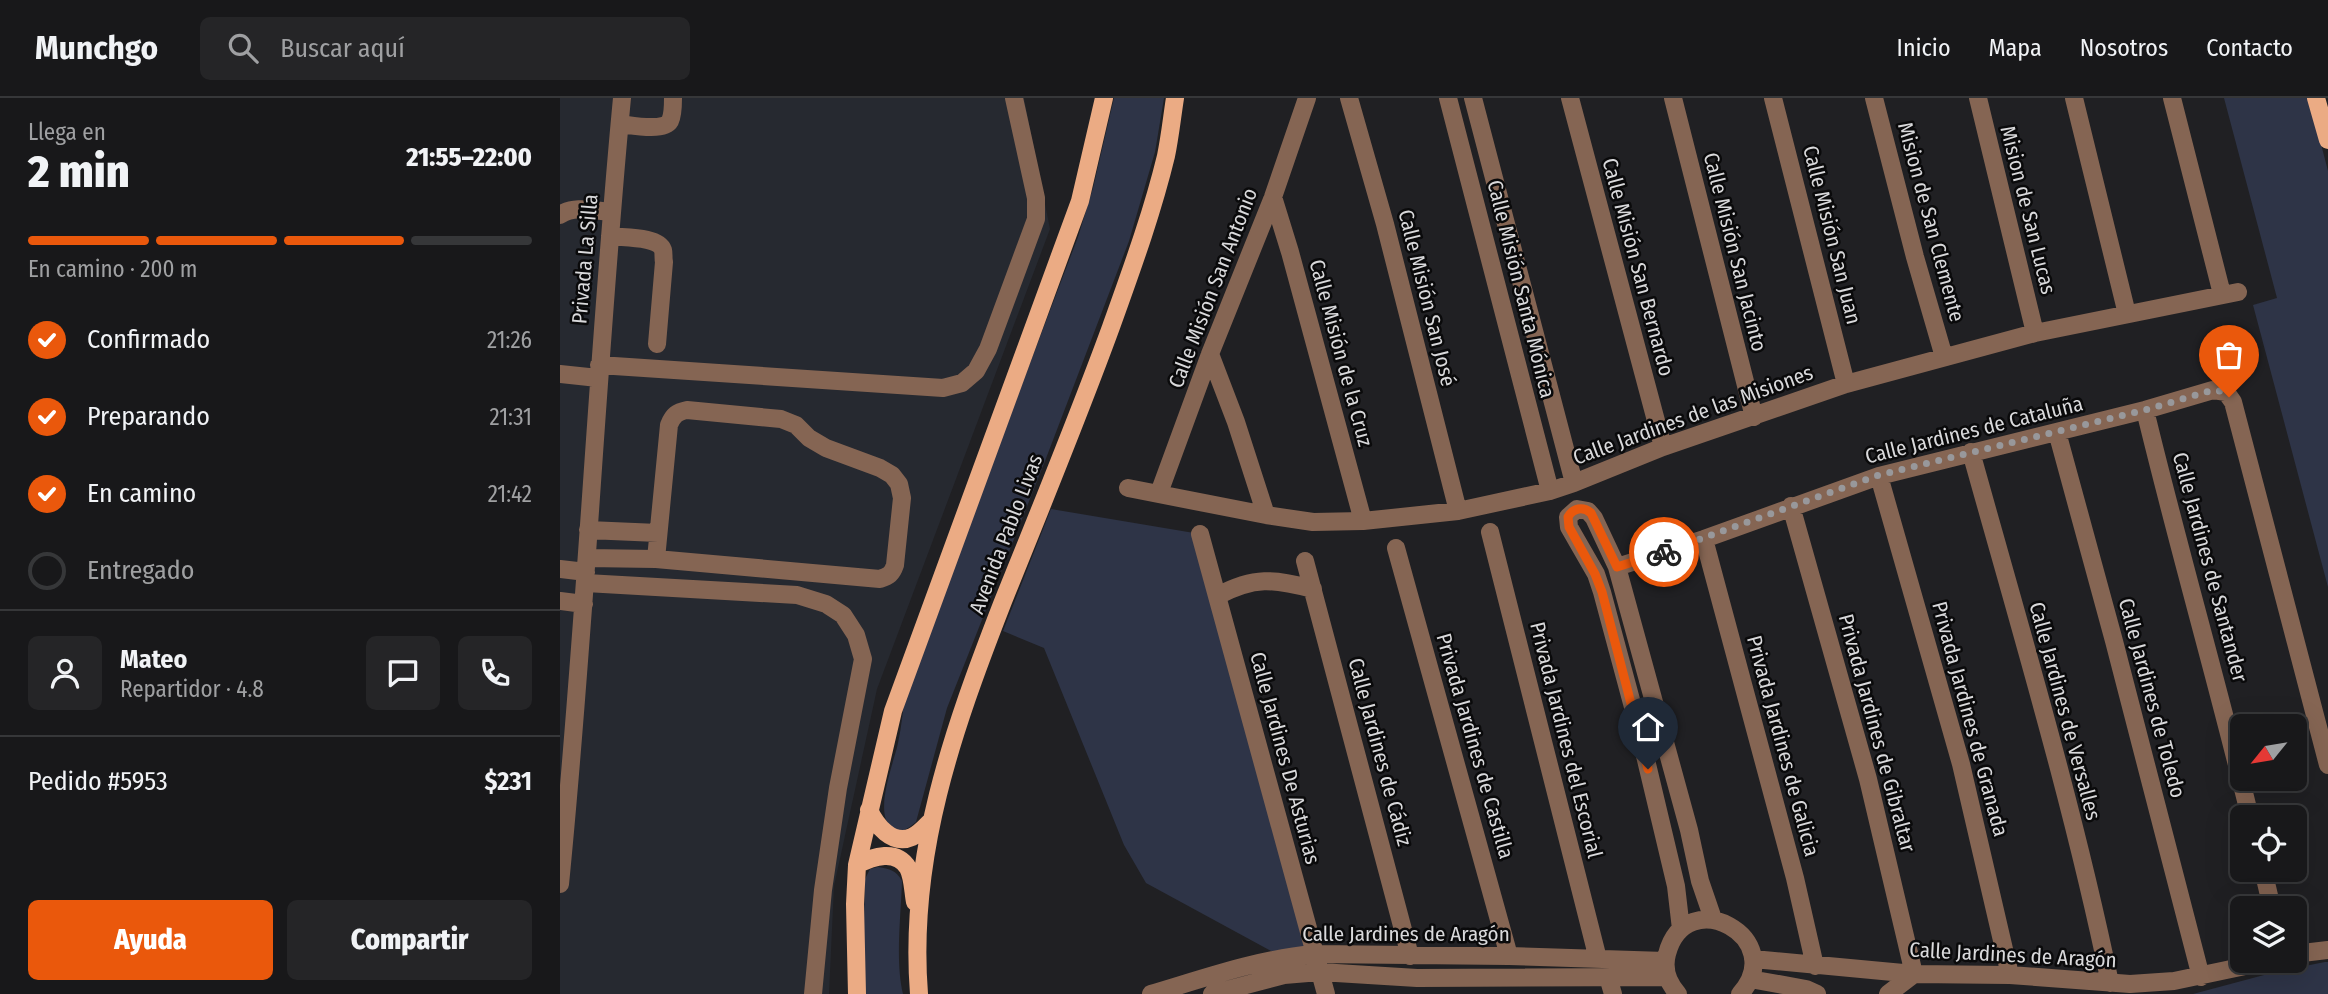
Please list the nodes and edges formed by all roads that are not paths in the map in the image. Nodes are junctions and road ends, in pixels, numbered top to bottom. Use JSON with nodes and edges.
{"nodes":[{"id":1,"x":622,"y":98,"type":"edge"},
{"id":2,"x":673,"y":98,"type":"edge"},
{"id":3,"x":1014,"y":98,"type":"edge"},
{"id":4,"x":1104,"y":98,"type":"edge"},
{"id":5,"x":1174,"y":98,"type":"edge"},
{"id":6,"x":1307,"y":98,"type":"edge"},
{"id":7,"x":1349,"y":98,"type":"edge"},
{"id":8,"x":1448,"y":98,"type":"edge"},
{"id":9,"x":1473,"y":98,"type":"edge"},
{"id":10,"x":1570,"y":98,"type":"edge"},
{"id":11,"x":1672,"y":98,"type":"edge"},
{"id":12,"x":1773,"y":98,"type":"edge"},
{"id":13,"x":1874,"y":98,"type":"edge"},
{"id":14,"x":1978,"y":98,"type":"edge"},
{"id":15,"x":2074,"y":98,"type":"edge"},
{"id":16,"x":2172,"y":98,"type":"edge"},
{"id":17,"x":2316,"y":98,"type":"edge"},
{"id":18,"x":620,"y":124,"type":"junction"},
{"id":19,"x":2328,"y":140,"type":"edge"},
{"id":20,"x":1499,"y":195,"type":"junction"},
{"id":21,"x":1273,"y":197,"type":"junction"},
{"id":22,"x":1475,"y":201,"type":"junction"},
{"id":23,"x":612,"y":212,"type":"junction"},
{"id":24,"x":560,"y":215,"type":"edge"},
{"id":25,"x":610,"y":236,"type":"junction"},
{"id":26,"x":2127,"y":314,"type":"junction"},
{"id":27,"x":2035,"y":333,"type":"junction"},
{"id":28,"x":657,"y":344,"type":"dead end"},
{"id":29,"x":1210,"y":354,"type":"junction"},
{"id":30,"x":1944,"y":357,"type":"junction"},
{"id":31,"x":599,"y":372,"type":"junction"},
{"id":32,"x":560,"y":374,"type":"edge"},
{"id":33,"x":1846,"y":384,"type":"junction"},
{"id":34,"x":2145,"y":410,"type":"junction"},
{"id":35,"x":1754,"y":417,"type":"junction"},
{"id":36,"x":2057,"y":432,"type":"junction"},
{"id":37,"x":1663,"y":447,"type":"junction"},
{"id":38,"x":1970,"y":452,"type":"junction"},
{"id":39,"x":1879,"y":475,"type":"junction"},
{"id":40,"x":1574,"y":483,"type":"junction"},
{"id":41,"x":1128,"y":488,"type":"dead end"},
{"id":42,"x":1550,"y":491,"type":"junction"},
{"id":43,"x":1159,"y":494,"type":"junction"},
{"id":44,"x":1791,"y":506,"type":"junction"},
{"id":45,"x":1458,"y":511,"type":"junction"},
{"id":46,"x":1266,"y":515,"type":"junction"},
{"id":47,"x":1363,"y":521,"type":"junction"},
{"id":48,"x":588,"y":530,"type":"junction"},
{"id":49,"x":1490,"y":532,"type":"dead end"},
{"id":50,"x":658,"y":533,"type":"junction"},
{"id":51,"x":1200,"y":534,"type":"dead end"},
{"id":52,"x":1704,"y":539,"type":"junction"},
{"id":53,"x":1396,"y":548,"type":"dead end"},
{"id":54,"x":656,"y":559,"type":"junction"},
{"id":55,"x":1305,"y":561,"type":"dead end"},
{"id":56,"x":1617,"y":567,"type":"junction"},
{"id":57,"x":560,"y":569,"type":"edge"},
{"id":58,"x":586,"y":571,"type":"junction"},
{"id":59,"x":1313,"y":589,"type":"junction"},
{"id":60,"x":1217,"y":596,"type":"junction"},
{"id":61,"x":560,"y":601,"type":"edge"},
{"id":62,"x":584,"y":604,"type":"junction"},
{"id":63,"x":2328,"y":765,"type":"edge"},
{"id":64,"x":564,"y":797,"type":"edge"},
{"id":65,"x":2247,"y":805,"type":"edge"},
{"id":66,"x":869,"y":810,"type":"junction"},
{"id":67,"x":930,"y":822,"type":"junction"},
{"id":68,"x":858,"y":865,"type":"junction"},
{"id":69,"x":560,"y":884,"type":"edge"},
{"id":70,"x":918,"y":919,"type":"junction"},
{"id":71,"x":1713,"y":919,"type":"junction"},
{"id":72,"x":1681,"y":929,"type":"junction"},
{"id":73,"x":2328,"y":950,"type":"edge"},
{"id":74,"x":2307,"y":952,"type":"edge"},
{"id":75,"x":1314,"y":954,"type":"junction"},
{"id":76,"x":1410,"y":956,"type":"junction"},
{"id":77,"x":1509,"y":956,"type":"junction"},
{"id":78,"x":1598,"y":959,"type":"junction"},
{"id":79,"x":1753,"y":959,"type":"junction"},
{"id":80,"x":1815,"y":966,"type":"junction"},
{"id":81,"x":1666,"y":969,"type":"junction"},
{"id":82,"x":2230,"y":970,"type":"edge"},
{"id":83,"x":1320,"y":972,"type":"junction"},
{"id":84,"x":1914,"y":974,"type":"junction"},
{"id":85,"x":2010,"y":975,"type":"junction"},
{"id":86,"x":2201,"y":976,"type":"junction"},
{"id":87,"x":2110,"y":983,"type":"junction"},
{"id":88,"x":1419,"y":986,"type":"edge"},
{"id":89,"x":1514,"y":986,"type":"edge"},
{"id":90,"x":1611,"y":986,"type":"edge"},
{"id":91,"x":1745,"y":987,"type":"edge"},
{"id":92,"x":1232,"y":991,"type":"edge"},
{"id":93,"x":813,"y":994,"type":"edge"},
{"id":94,"x":857,"y":994,"type":"edge"},
{"id":95,"x":919,"y":994,"type":"edge"},
{"id":96,"x":1151,"y":994,"type":"edge"},
{"id":97,"x":1212,"y":994,"type":"edge"},
{"id":98,"x":1326,"y":994,"type":"edge"},
{"id":99,"x":1678,"y":994,"type":"edge"},
{"id":100,"x":1817,"y":994,"type":"edge"},
{"id":101,"x":1888,"y":994,"type":"edge"}],
"edges":[{"from":1,"to":18,"type":"street","name":"Privada La Silla"},
{"from":2,"to":18,"type":"street"},
{"from":3,"to":31,"type":"street"},
{"from":4,"to":66,"type":"main road"},
{"from":5,"to":67,"type":"main road","name":"Avenida Pablo Livas"},
{"from":6,"to":21,"type":"street","name":"Calle Misión San Antonio"},
{"from":7,"to":45,"type":"street","name":"Calle Misión San José"},
{"from":8,"to":22,"type":"street","name":"Calle Misión Santa Mónica"},
{"from":9,"to":20,"type":"street","name":"Calle Misión Santa Mónica"},
{"from":10,"to":37,"type":"street","name":"Calle Misión San Bernardo"},
{"from":11,"to":35,"type":"street","name":"Calle Misión San Jacinto"},
{"from":12,"to":33,"type":"street","name":"Calle Misión San Juan"},
{"from":13,"to":30,"type":"street","name":"Mision de San Clemente"},
{"from":14,"to":27,"type":"street","name":"Mision de San Lucas"},
{"from":15,"to":26,"type":"street"},
{"from":16,"to":26,"type":"street","name":"Calle Jardines de las Misiones"},
{"from":17,"to":19,"type":"main road"},
{"from":18,"to":23,"type":"street","name":"Privada La Silla"},
{"from":20,"to":22,"type":"street"},
{"from":20,"to":40,"type":"street","name":"Calle Misión Santa Mónica"},
{"from":21,"to":29,"type":"street","name":"Calle Misión San Antonio"},
{"from":21,"to":47,"type":"street","name":"Calle Misión de la Cruz"},
{"from":22,"to":42,"type":"street","name":"Calle Misión Santa Mónica"},
{"from":23,"to":24,"type":"street"},
{"from":23,"to":25,"type":"street","name":"Privada La Silla"},
{"from":25,"to":28,"type":"street"},
{"from":25,"to":31,"type":"street","name":"Privada La Silla"},
{"from":26,"to":27,"type":"street","name":"Calle Jardines de las Misiones"},
{"from":27,"to":30,"type":"street","name":"Calle Jardines de las Misiones"},
{"from":29,"to":43,"type":"street","name":"Calle Misión San Antonio"},
{"from":29,"to":46,"type":"street"},
{"from":30,"to":33,"type":"street","name":"Calle Jardines de las Misiones"},
{"from":31,"to":32,"type":"street"},
{"from":31,"to":48,"type":"street","name":"Privada La Silla"},
{"from":33,"to":35,"type":"street","name":"Calle Jardines de las Misiones"},
{"from":34,"to":36,"type":"street","name":"Calle Jardines de Cataluña"},
{"from":34,"to":63,"type":"street","name":"Calle Jardines de Cataluña"},
{"from":34,"to":65,"type":"street","name":"Calle Jardines de Santander"},
{"from":35,"to":37,"type":"street","name":"Calle Jardines de las Misiones"},
{"from":36,"to":38,"type":"street","name":"Calle Jardines de Cataluña"},
{"from":36,"to":86,"type":"street","name":"Calle Jardines de Toledo"},
{"from":37,"to":40,"type":"street","name":"Calle Jardines de las Misiones"},
{"from":38,"to":39,"type":"street","name":"Calle Jardines de Cataluña"},
{"from":38,"to":87,"type":"street","name":"Calle Jardines de Versalles"},
{"from":39,"to":44,"type":"street","name":"Calle Jardines de Cataluña"},
{"from":39,"to":85,"type":"street","name":"Privada Jardines de Granada"},
{"from":40,"to":42,"type":"street","name":"Calle Jardines de las Misiones"},
{"from":41,"to":43,"type":"street","name":"Calle Jardines de las Misiones"},
{"from":42,"to":45,"type":"street","name":"Calle Jardines de las Misiones"},
{"from":43,"to":46,"type":"street","name":"Calle Jardines de las Misiones"},
{"from":44,"to":52,"type":"street","name":"Calle Jardines de Cataluña"},
{"from":44,"to":84,"type":"street","name":"Privada Jardines de Gibraltar"},
{"from":45,"to":47,"type":"street","name":"Calle Jardines de las Misiones"},
{"from":46,"to":47,"type":"street","name":"Calle Jardines de las Misiones"},
{"from":48,"to":50,"type":"street"},
{"from":48,"to":58,"type":"street","name":"Privada La Silla"},
{"from":49,"to":78,"type":"street","name":"Privada Jardines del Escorial"},
{"from":50,"to":54,"type":"street"},
{"from":50,"to":54,"type":"street"},
{"from":51,"to":60,"type":"street","name":"Calle Jardines De Asturias"},
{"from":52,"to":56,"type":"street","name":"Calle Jardines de Cataluña"},
{"from":52,"to":80,"type":"street","name":"Privada Jardines de Galicia"},
{"from":53,"to":77,"type":"street","name":"Privada Jardines de Castilla"},
{"from":54,"to":58,"type":"street"},
{"from":55,"to":59,"type":"street","name":"Calle Jardines de Cádiz"},
{"from":56,"to":71,"type":"street"},
{"from":56,"to":72,"type":"street"},
{"from":57,"to":58,"type":"street"},
{"from":58,"to":62,"type":"street","name":"Privada La Silla"},
{"from":58,"to":93,"type":"street"},
{"from":59,"to":60,"type":"street"},
{"from":59,"to":76,"type":"street","name":"Calle Jardines de Cádiz"},
{"from":60,"to":75,"type":"street","name":"Calle Jardines De Asturias"},
{"from":61,"to":62,"type":"street"},
{"from":62,"to":64,"type":"street","name":"Privada La Silla"},
{"from":64,"to":69,"type":"street","name":"Privada La Silla"},
{"from":66,"to":67,"type":"main road"},
{"from":66,"to":68,"type":"main road"},
{"from":67,"to":70,"type":"main road","name":"Avenida Pablo Livas"},
{"from":68,"to":70,"type":"main road"},
{"from":68,"to":94,"type":"main road"},
{"from":70,"to":95,"type":"main road","name":"Avenida Pablo Livas"},
{"from":71,"to":72,"type":"street"},
{"from":71,"to":79,"type":"street"},
{"from":72,"to":81,"type":"street"},
{"from":73,"to":74,"type":"street"},
{"from":75,"to":76,"type":"street","name":"Calle Jardines de Aragón"},
{"from":75,"to":83,"type":"street","name":"Calle Jardines De Asturias"},
{"from":75,"to":96,"type":"street","name":"Calle Jardines de Aragón"},
{"from":76,"to":77,"type":"street","name":"Calle Jardines de Aragón"},
{"from":77,"to":78,"type":"street","name":"Calle Jardines de Aragón"},
{"from":78,"to":81,"type":"street","name":"Calle Jardines de Aragón"},
{"from":79,"to":80,"type":"street","name":"Calle Jardines de Aragón"},
{"from":79,"to":91,"type":"street"},
{"from":80,"to":84,"type":"street","name":"Calle Jardines de Aragón"},
{"from":81,"to":90,"type":"street","name":"Calle Jardines de Aragón"},
{"from":81,"to":99,"type":"street"},
{"from":82,"to":86,"type":"street","name":"Calle Jardines de Aragón"},
{"from":83,"to":88,"type":"street","name":"Calle Jardines de Aragón"},
{"from":83,"to":92,"type":"street","name":"Calle Jardines de Aragón"},
{"from":83,"to":98,"type":"street","name":"Calle Jardines De Asturias"},
{"from":84,"to":85,"type":"street","name":"Calle Jardines de Aragón"},
{"from":84,"to":101,"type":"street"},
{"from":85,"to":87,"type":"street","name":"Calle Jardines de Aragón"},
{"from":86,"to":87,"type":"street","name":"Calle Jardines de Aragón"},
{"from":88,"to":89,"type":"street","name":"Calle Jardines de Aragón"},
{"from":89,"to":90,"type":"street","name":"Calle Jardines de Aragón"},
{"from":91,"to":100,"type":"street"},
{"from":92,"to":97,"type":"street","name":"Calle Jardines de Aragón"}]}
